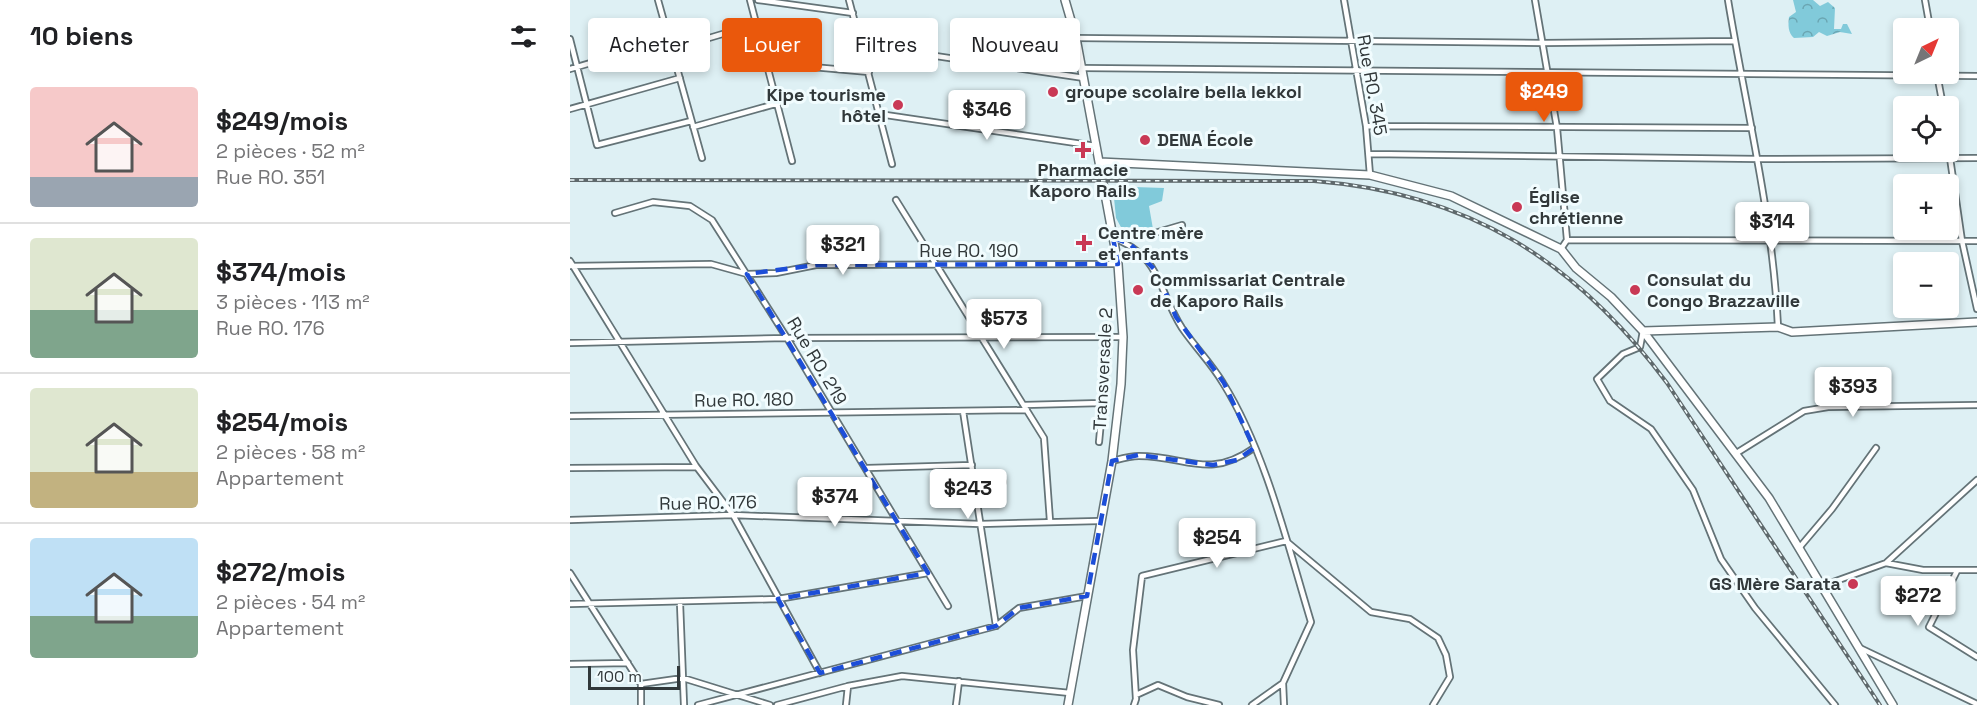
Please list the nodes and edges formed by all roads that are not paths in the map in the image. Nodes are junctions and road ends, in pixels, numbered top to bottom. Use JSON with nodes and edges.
{"nodes":[{"id":1,"x":658,"y":0,"type":"edge"},
{"id":2,"x":750,"y":0,"type":"edge"},
{"id":3,"x":758,"y":0,"type":"edge"},
{"id":4,"x":849,"y":0,"type":"edge"},
{"id":5,"x":1065,"y":0,"type":"edge"},
{"id":6,"x":1344,"y":0,"type":"edge"},
{"id":7,"x":1535,"y":0,"type":"edge"},
{"id":8,"x":1728,"y":0,"type":"edge"},
{"id":9,"x":1925,"y":0,"type":"edge"},
{"id":10,"x":853,"y":13,"type":"junction"},
{"id":11,"x":663,"y":18,"type":"edge"},
{"id":12,"x":754,"y":18,"type":"edge"},
{"id":13,"x":854,"y":18,"type":"edge"},
{"id":14,"x":1070,"y":18,"type":"edge"},
{"id":15,"x":1928,"y":18,"type":"edge"},
{"id":16,"x":1080,"y":38,"type":"edge"},
{"id":17,"x":570,"y":39,"type":"edge"},
{"id":18,"x":1351,"y":39,"type":"junction"},
{"id":19,"x":1735,"y":41,"type":"junction"},
{"id":20,"x":1543,"y":43,"type":"junction"},
{"id":21,"x":938,"y":56,"type":"edge"},
{"id":22,"x":1080,"y":58,"type":"edge"},
{"id":23,"x":588,"y":64,"type":"edge"},
{"id":24,"x":577,"y":67,"type":"junction"},
{"id":25,"x":1082,"y":68,"type":"junction"},
{"id":26,"x":570,"y":69,"type":"edge"},
{"id":27,"x":1355,"y":71,"type":"junction"},
{"id":28,"x":678,"y":72,"type":"edge"},
{"id":29,"x":770,"y":72,"type":"edge"},
{"id":30,"x":868,"y":72,"type":"edge"},
{"id":31,"x":1548,"y":72,"type":"junction"},
{"id":32,"x":1740,"y":74,"type":"junction"},
{"id":33,"x":1893,"y":75,"type":"edge"},
{"id":34,"x":1959,"y":76,"type":"edge"},
{"id":35,"x":1977,"y":76,"type":"edge"},
{"id":36,"x":680,"y":78,"type":"junction"},
{"id":37,"x":1084,"y":78,"type":"junction"},
{"id":38,"x":779,"y":103,"type":"junction"},
{"id":39,"x":586,"y":104,"type":"junction"},
{"id":40,"x":570,"y":109,"type":"edge"},
{"id":41,"x":879,"y":114,"type":"junction"},
{"id":42,"x":691,"y":120,"type":"junction"},
{"id":43,"x":1366,"y":126,"type":"junction"},
{"id":44,"x":693,"y":127,"type":"junction"},
{"id":45,"x":1557,"y":128,"type":"junction"},
{"id":46,"x":1752,"y":128,"type":"junction"},
{"id":47,"x":1097,"y":146,"type":"junction"},
{"id":48,"x":1370,"y":154,"type":"junction"},
{"id":49,"x":1560,"y":157,"type":"junction"},
{"id":50,"x":702,"y":158,"type":"dead end"},
{"id":51,"x":1893,"y":158,"type":"edge"},
{"id":52,"x":1959,"y":158,"type":"edge"},
{"id":53,"x":1977,"y":158,"type":"edge"},
{"id":54,"x":1759,"y":159,"type":"junction"},
{"id":55,"x":792,"y":161,"type":"dead end"},
{"id":56,"x":1100,"y":162,"type":"junction"},
{"id":57,"x":1952,"y":162,"type":"edge"},
{"id":58,"x":892,"y":164,"type":"dead end"},
{"id":59,"x":1370,"y":175,"type":"junction"},
{"id":60,"x":896,"y":200,"type":"dead end"},
{"id":61,"x":615,"y":213,"type":"dead end"},
{"id":62,"x":1182,"y":225,"type":"dead end"},
{"id":63,"x":1113,"y":238,"type":"junction"},
{"id":64,"x":1567,"y":240,"type":"junction"},
{"id":65,"x":1962,"y":241,"type":"junction"},
{"id":66,"x":1977,"y":241,"type":"edge"},
{"id":67,"x":1771,"y":242,"type":"junction"},
{"id":68,"x":1561,"y":249,"type":"junction"},
{"id":69,"x":571,"y":264,"type":"edge"},
{"id":70,"x":936,"y":264,"type":"junction"},
{"id":71,"x":1118,"y":264,"type":"junction"},
{"id":72,"x":747,"y":274,"type":"junction"},
{"id":73,"x":1977,"y":309,"type":"edge"},
{"id":74,"x":1977,"y":322,"type":"edge"},
{"id":75,"x":1778,"y":327,"type":"junction"},
{"id":76,"x":1643,"y":331,"type":"junction"},
{"id":77,"x":1109,"y":337,"type":"junction"},
{"id":78,"x":1123,"y":337,"type":"junction"},
{"id":79,"x":787,"y":338,"type":"junction"},
{"id":80,"x":984,"y":339,"type":"junction"},
{"id":81,"x":570,"y":343,"type":"edge"},
{"id":82,"x":621,"y":343,"type":"junction"},
{"id":83,"x":1102,"y":403,"type":"junction"},
{"id":84,"x":1977,"y":405,"type":"edge"},
{"id":85,"x":1025,"y":407,"type":"junction"},
{"id":86,"x":963,"y":411,"type":"junction"},
{"id":87,"x":832,"y":412,"type":"junction"},
{"id":88,"x":664,"y":414,"type":"junction"},
{"id":89,"x":570,"y":416,"type":"edge"},
{"id":90,"x":1099,"y":442,"type":"dead end"},
{"id":91,"x":1876,"y":447,"type":"dead end"},
{"id":92,"x":1254,"y":448,"type":"junction"},
{"id":93,"x":1735,"y":454,"type":"junction"},
{"id":94,"x":1112,"y":461,"type":"junction"},
{"id":95,"x":972,"y":465,"type":"junction"},
{"id":96,"x":696,"y":466,"type":"junction"},
{"id":97,"x":570,"y":468,"type":"edge"},
{"id":98,"x":867,"y":468,"type":"junction"},
{"id":99,"x":1977,"y":480,"type":"edge"},
{"id":100,"x":1003,"y":482,"type":"dead end"},
{"id":101,"x":974,"y":484,"type":"junction"},
{"id":102,"x":733,"y":515,"type":"junction"},
{"id":103,"x":570,"y":520,"type":"edge"},
{"id":104,"x":897,"y":521,"type":"junction"},
{"id":105,"x":1050,"y":521,"type":"junction"},
{"id":106,"x":1099,"y":521,"type":"junction"},
{"id":107,"x":980,"y":524,"type":"junction"},
{"id":108,"x":1287,"y":541,"type":"junction"},
{"id":109,"x":1799,"y":548,"type":"junction"},
{"id":110,"x":1886,"y":563,"type":"junction"},
{"id":111,"x":1977,"y":570,"type":"edge"},
{"id":112,"x":1956,"y":571,"type":"junction"},
{"id":113,"x":570,"y":573,"type":"edge"},
{"id":114,"x":928,"y":573,"type":"junction"},
{"id":115,"x":1822,"y":586,"type":"junction"},
{"id":116,"x":1087,"y":596,"type":"junction"},
{"id":117,"x":778,"y":599,"type":"junction"},
{"id":118,"x":590,"y":603,"type":"junction"},
{"id":119,"x":680,"y":603,"type":"junction"},
{"id":120,"x":570,"y":604,"type":"edge"},
{"id":121,"x":948,"y":606,"type":"dead end"},
{"id":122,"x":996,"y":626,"type":"junction"},
{"id":123,"x":1857,"y":647,"type":"junction"},
{"id":124,"x":1977,"y":657,"type":"edge"},
{"id":125,"x":628,"y":663,"type":"junction"},
{"id":126,"x":570,"y":664,"type":"edge"},
{"id":127,"x":820,"y":672,"type":"junction"},
{"id":128,"x":682,"y":678,"type":"junction"},
{"id":129,"x":959,"y":681,"type":"junction"},
{"id":130,"x":1283,"y":682,"type":"junction"},
{"id":131,"x":641,"y":684,"type":"junction"},
{"id":132,"x":848,"y":686,"type":"junction"},
{"id":133,"x":1070,"y":693,"type":"junction"},
{"id":134,"x":1136,"y":694,"type":"junction"},
{"id":135,"x":734,"y":696,"type":"junction"},
{"id":136,"x":1977,"y":704,"type":"edge"},
{"id":137,"x":641,"y":705,"type":"edge"},
{"id":138,"x":684,"y":705,"type":"edge"},
{"id":139,"x":698,"y":705,"type":"edge"},
{"id":140,"x":770,"y":705,"type":"edge"},
{"id":141,"x":777,"y":705,"type":"edge"},
{"id":142,"x":846,"y":705,"type":"edge"},
{"id":143,"x":956,"y":705,"type":"edge"},
{"id":144,"x":1068,"y":705,"type":"edge"},
{"id":145,"x":1134,"y":705,"type":"edge"},
{"id":146,"x":1219,"y":705,"type":"edge"},
{"id":147,"x":1252,"y":705,"type":"edge"},
{"id":148,"x":1284,"y":705,"type":"edge"},
{"id":149,"x":1433,"y":705,"type":"edge"},
{"id":150,"x":1835,"y":705,"type":"edge"},
{"id":151,"x":1893,"y":705,"type":"edge"}],
"edges":[{"from":1,"to":11,"type":"street"},
{"from":2,"to":12,"type":"street"},
{"from":3,"to":10,"type":"street"},
{"from":4,"to":10,"type":"street"},
{"from":5,"to":14,"type":"street","name":"Transversale 2"},
{"from":6,"to":18,"type":"street","name":"Rue RO. 345"},
{"from":7,"to":20,"type":"street"},
{"from":8,"to":19,"type":"street"},
{"from":9,"to":15,"type":"street"},
{"from":10,"to":13,"type":"street"},
{"from":16,"to":18,"type":"street"},
{"from":17,"to":24,"type":"street"},
{"from":18,"to":20,"type":"street"},
{"from":18,"to":27,"type":"street","name":"Rue RO. 345"},
{"from":19,"to":20,"type":"street"},
{"from":19,"to":32,"type":"street"},
{"from":20,"to":31,"type":"street"},
{"from":21,"to":37,"type":"street"},
{"from":22,"to":25,"type":"street","name":"Transversale 2"},
{"from":23,"to":24,"type":"street"},
{"from":24,"to":26,"type":"street"},
{"from":24,"to":39,"type":"street"},
{"from":25,"to":27,"type":"street"},
{"from":25,"to":37,"type":"street","name":"Transversale 2"},
{"from":27,"to":31,"type":"street"},
{"from":27,"to":43,"type":"street","name":"Rue RO. 345"},
{"from":28,"to":36,"type":"street"},
{"from":29,"to":38,"type":"street"},
{"from":30,"to":41,"type":"street"},
{"from":31,"to":32,"type":"street"},
{"from":31,"to":45,"type":"street"},
{"from":32,"to":33,"type":"street"},
{"from":32,"to":46,"type":"street"},
{"from":34,"to":35,"type":"street"},
{"from":36,"to":39,"type":"street"},
{"from":36,"to":42,"type":"street"},
{"from":37,"to":47,"type":"street","name":"Transversale 2"},
{"from":38,"to":44,"type":"street"},
{"from":38,"to":55,"type":"street"},
{"from":39,"to":40,"type":"street"},
{"from":39,"to":42,"type":"street"},
{"from":41,"to":47,"type":"street"},
{"from":41,"to":58,"type":"street"},
{"from":42,"to":44,"type":"street"},
{"from":43,"to":45,"type":"street"},
{"from":43,"to":48,"type":"street","name":"Rue RO. 345"},
{"from":44,"to":50,"type":"street"},
{"from":45,"to":46,"type":"street"},
{"from":45,"to":49,"type":"street"},
{"from":46,"to":54,"type":"street"},
{"from":47,"to":56,"type":"street","name":"Transversale 2"},
{"from":48,"to":49,"type":"street"},
{"from":48,"to":59,"type":"street","name":"Rue RO. 345"},
{"from":49,"to":54,"type":"street"},
{"from":49,"to":64,"type":"street"},
{"from":51,"to":54,"type":"street"},
{"from":52,"to":53,"type":"street"},
{"from":54,"to":67,"type":"street"},
{"from":56,"to":59,"type":"street"},
{"from":56,"to":63,"type":"street","name":"Transversale 2"},
{"from":57,"to":65,"type":"street"},
{"from":59,"to":68,"type":"street"},
{"from":60,"to":70,"type":"street"},
{"from":61,"to":72,"type":"street","name":"Rue RO. 219"},
{"from":62,"to":63,"type":"street"},
{"from":63,"to":71,"type":"street","name":"Transversale 2"},
{"from":63,"to":92,"type":"street"},
{"from":64,"to":67,"type":"street"},
{"from":64,"to":68,"type":"street"},
{"from":65,"to":66,"type":"street"},
{"from":65,"to":67,"type":"street"},
{"from":65,"to":73,"type":"street"},
{"from":67,"to":75,"type":"street"},
{"from":68,"to":76,"type":"street"},
{"from":69,"to":72,"type":"street","name":"Rue RO. 190"},
{"from":69,"to":82,"type":"street"},
{"from":70,"to":71,"type":"street","name":"Rue RO. 190"},
{"from":70,"to":72,"type":"street","name":"Rue RO. 190"},
{"from":70,"to":80,"type":"street"},
{"from":71,"to":78,"type":"street","name":"Transversale 2"},
{"from":72,"to":79,"type":"street","name":"Rue RO. 219"},
{"from":74,"to":75,"type":"street"},
{"from":75,"to":76,"type":"street"},
{"from":76,"to":93,"type":"street"},
{"from":76,"to":150,"type":"street"},
{"from":77,"to":78,"type":"street"},
{"from":77,"to":80,"type":"street"},
{"from":77,"to":83,"type":"street"},
{"from":78,"to":94,"type":"street","name":"Transversale 2"},
{"from":79,"to":80,"type":"street"},
{"from":79,"to":82,"type":"street"},
{"from":79,"to":87,"type":"street","name":"Rue RO. 219"},
{"from":80,"to":85,"type":"street"},
{"from":81,"to":82,"type":"street"},
{"from":82,"to":88,"type":"street"},
{"from":83,"to":85,"type":"street","name":"Rue RO. 180"},
{"from":83,"to":90,"type":"street"},
{"from":84,"to":93,"type":"street"},
{"from":85,"to":86,"type":"street","name":"Rue RO. 180"},
{"from":85,"to":105,"type":"street"},
{"from":86,"to":87,"type":"street","name":"Rue RO. 180"},
{"from":86,"to":95,"type":"street"},
{"from":87,"to":88,"type":"street","name":"Rue RO. 180"},
{"from":87,"to":98,"type":"street","name":"Rue RO. 219"},
{"from":88,"to":89,"type":"street","name":"Rue RO. 180"},
{"from":88,"to":96,"type":"street"},
{"from":91,"to":109,"type":"street"},
{"from":92,"to":94,"type":"street"},
{"from":92,"to":108,"type":"street"},
{"from":93,"to":109,"type":"street"},
{"from":94,"to":106,"type":"street","name":"Transversale 2"},
{"from":95,"to":98,"type":"street"},
{"from":95,"to":101,"type":"street"},
{"from":96,"to":97,"type":"street"},
{"from":96,"to":102,"type":"street"},
{"from":98,"to":104,"type":"street","name":"Rue RO. 219"},
{"from":99,"to":110,"type":"street"},
{"from":100,"to":101,"type":"street"},
{"from":101,"to":107,"type":"street"},
{"from":102,"to":103,"type":"street","name":"Rue RO. 176"},
{"from":102,"to":104,"type":"street","name":"Rue RO. 176"},
{"from":102,"to":117,"type":"street"},
{"from":104,"to":107,"type":"street","name":"Rue RO. 176"},
{"from":104,"to":114,"type":"street","name":"Rue RO. 219"},
{"from":105,"to":106,"type":"street","name":"Rue RO. 176"},
{"from":105,"to":107,"type":"street","name":"Rue RO. 176"},
{"from":106,"to":116,"type":"street","name":"Transversale 2"},
{"from":107,"to":122,"type":"street"},
{"from":108,"to":130,"type":"street"},
{"from":108,"to":134,"type":"street"},
{"from":108,"to":149,"type":"street"},
{"from":109,"to":115,"type":"street"},
{"from":110,"to":112,"type":"street"},
{"from":110,"to":115,"type":"street"},
{"from":111,"to":112,"type":"street"},
{"from":112,"to":124,"type":"street"},
{"from":113,"to":118,"type":"street"},
{"from":114,"to":117,"type":"street"},
{"from":114,"to":121,"type":"street","name":"Rue RO. 219"},
{"from":115,"to":123,"type":"street"},
{"from":116,"to":122,"type":"street"},
{"from":116,"to":133,"type":"street","name":"Transversale 2"},
{"from":117,"to":119,"type":"street"},
{"from":117,"to":127,"type":"street"},
{"from":118,"to":119,"type":"street"},
{"from":118,"to":120,"type":"street"},
{"from":118,"to":125,"type":"street"},
{"from":119,"to":128,"type":"street"},
{"from":122,"to":127,"type":"street"},
{"from":123,"to":136,"type":"street"},
{"from":123,"to":151,"type":"street"},
{"from":125,"to":126,"type":"street"},
{"from":125,"to":131,"type":"street"},
{"from":127,"to":135,"type":"street"},
{"from":128,"to":131,"type":"street"},
{"from":128,"to":135,"type":"street"},
{"from":128,"to":138,"type":"street"},
{"from":129,"to":132,"type":"street"},
{"from":129,"to":133,"type":"street"},
{"from":129,"to":143,"type":"street"},
{"from":130,"to":147,"type":"street"},
{"from":130,"to":148,"type":"street"},
{"from":131,"to":137,"type":"street"},
{"from":132,"to":141,"type":"street"},
{"from":132,"to":142,"type":"street"},
{"from":133,"to":144,"type":"street","name":"Transversale 2"},
{"from":134,"to":145,"type":"street"},
{"from":134,"to":146,"type":"street"},
{"from":135,"to":139,"type":"street"},
{"from":135,"to":140,"type":"street"}]}
